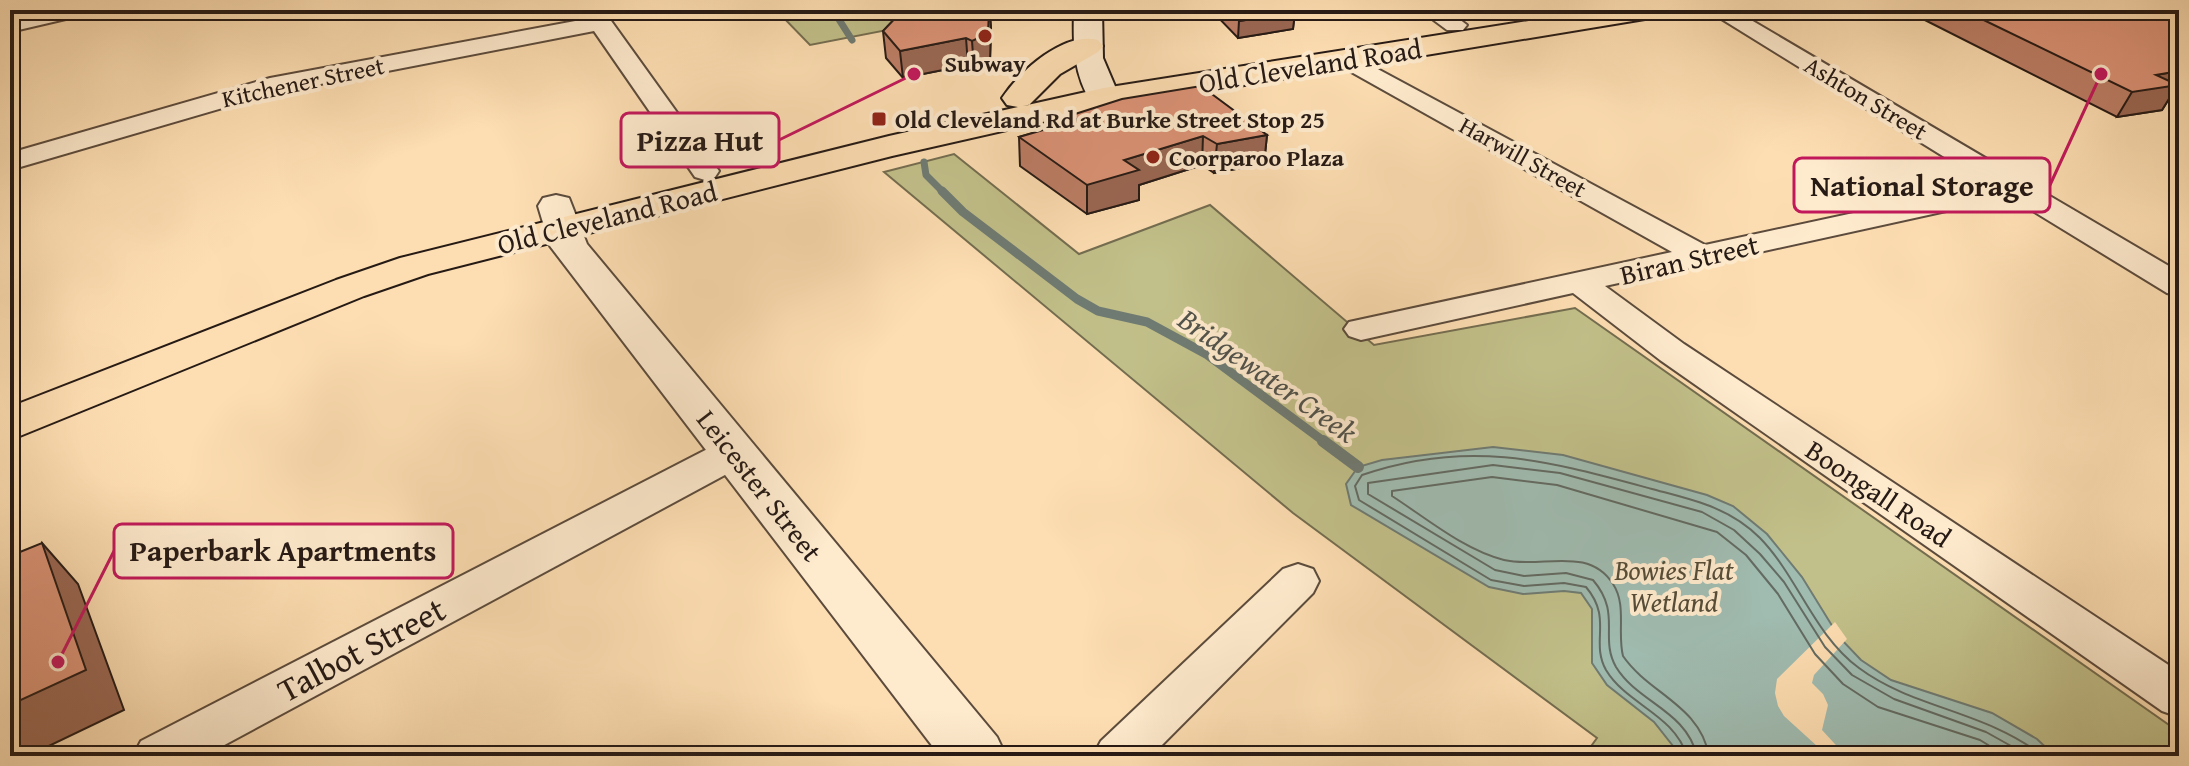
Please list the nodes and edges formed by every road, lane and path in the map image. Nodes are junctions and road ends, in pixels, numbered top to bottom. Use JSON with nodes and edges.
{"nodes":[{"id":1,"x":75,"y":10,"type":"edge"},
{"id":2,"x":1088,"y":10,"type":"edge"},
{"id":3,"x":1553,"y":10,"type":"edge"},
{"id":4,"x":1651,"y":10,"type":"edge"},
{"id":5,"x":1718,"y":10,"type":"edge"},
{"id":6,"x":596,"y":17,"type":"edge"},
{"id":7,"x":1443,"y":18,"type":"edge"},
{"id":8,"x":10,"y":25,"type":"edge"},
{"id":9,"x":1088,"y":46,"type":"junction"},
{"id":10,"x":1346,"y":59,"type":"junction"},
{"id":11,"x":1100,"y":90,"type":"junction"},
{"id":12,"x":1018,"y":98,"type":"junction"},
{"id":13,"x":10,"y":162,"type":"edge"},
{"id":14,"x":705,"y":171,"type":"junction"},
{"id":15,"x":2016,"y":187,"type":"junction"},
{"id":16,"x":560,"y":217,"type":"junction"},
{"id":17,"x":1701,"y":255,"type":"junction"},
{"id":18,"x":1582,"y":284,"type":"junction"},
{"id":19,"x":2179,"y":286,"type":"edge"},
{"id":20,"x":1361,"y":329,"type":"dead end"},
{"id":21,"x":10,"y":393,"type":"edge"},
{"id":22,"x":10,"y":424,"type":"edge"},
{"id":23,"x":735,"y":452,"type":"junction"},
{"id":24,"x":1298,"y":581,"type":"dead end"},
{"id":25,"x":2179,"y":697,"type":"edge"},
{"id":26,"x":158,"y":756,"type":"edge"},
{"id":27,"x":976,"y":756,"type":"edge"},
{"id":28,"x":1118,"y":756,"type":"edge"}],
"edges":[{"from":1,"to":8,"type":"street"},
{"from":2,"to":9,"type":"street"},
{"from":3,"to":7,"type":"highway","name":"Old Cleveland Road"},
{"from":4,"to":10,"type":"highway","name":"Old Cleveland Road"},
{"from":5,"to":15,"type":"street","name":"Ashton Street"},
{"from":6,"to":13,"type":"street","name":"Kitchener Street"},
{"from":6,"to":14,"type":"street"},
{"from":7,"to":11,"type":"highway","name":"Old Cleveland Road"},
{"from":9,"to":11,"type":"street"},
{"from":9,"to":12,"type":"highway"},
{"from":10,"to":11,"type":"highway","name":"Old Cleveland Road"},
{"from":10,"to":17,"type":"street","name":"Harwill Street"},
{"from":11,"to":12,"type":"highway","name":"Old Cleveland Road"},
{"from":11,"to":16,"type":"highway","name":"Old Cleveland Road"},
{"from":12,"to":14,"type":"highway","name":"Old Cleveland Road"},
{"from":14,"to":16,"type":"highway","name":"Old Cleveland Road"},
{"from":15,"to":17,"type":"street","name":"Biran Street"},
{"from":15,"to":19,"type":"street","name":"Ashton Street"},
{"from":16,"to":21,"type":"highway","name":"Old Cleveland Road"},
{"from":16,"to":22,"type":"highway","name":"Old Cleveland Road"},
{"from":16,"to":23,"type":"street","name":"Leicester Street"},
{"from":17,"to":18,"type":"street","name":"Biran Street"},
{"from":18,"to":20,"type":"street","name":"Biran Street"},
{"from":18,"to":25,"type":"street","name":"Boongall Road"},
{"from":23,"to":26,"type":"street","name":"Talbot Street"},
{"from":23,"to":27,"type":"street","name":"Leicester Street"},
{"from":24,"to":28,"type":"street"}]}
